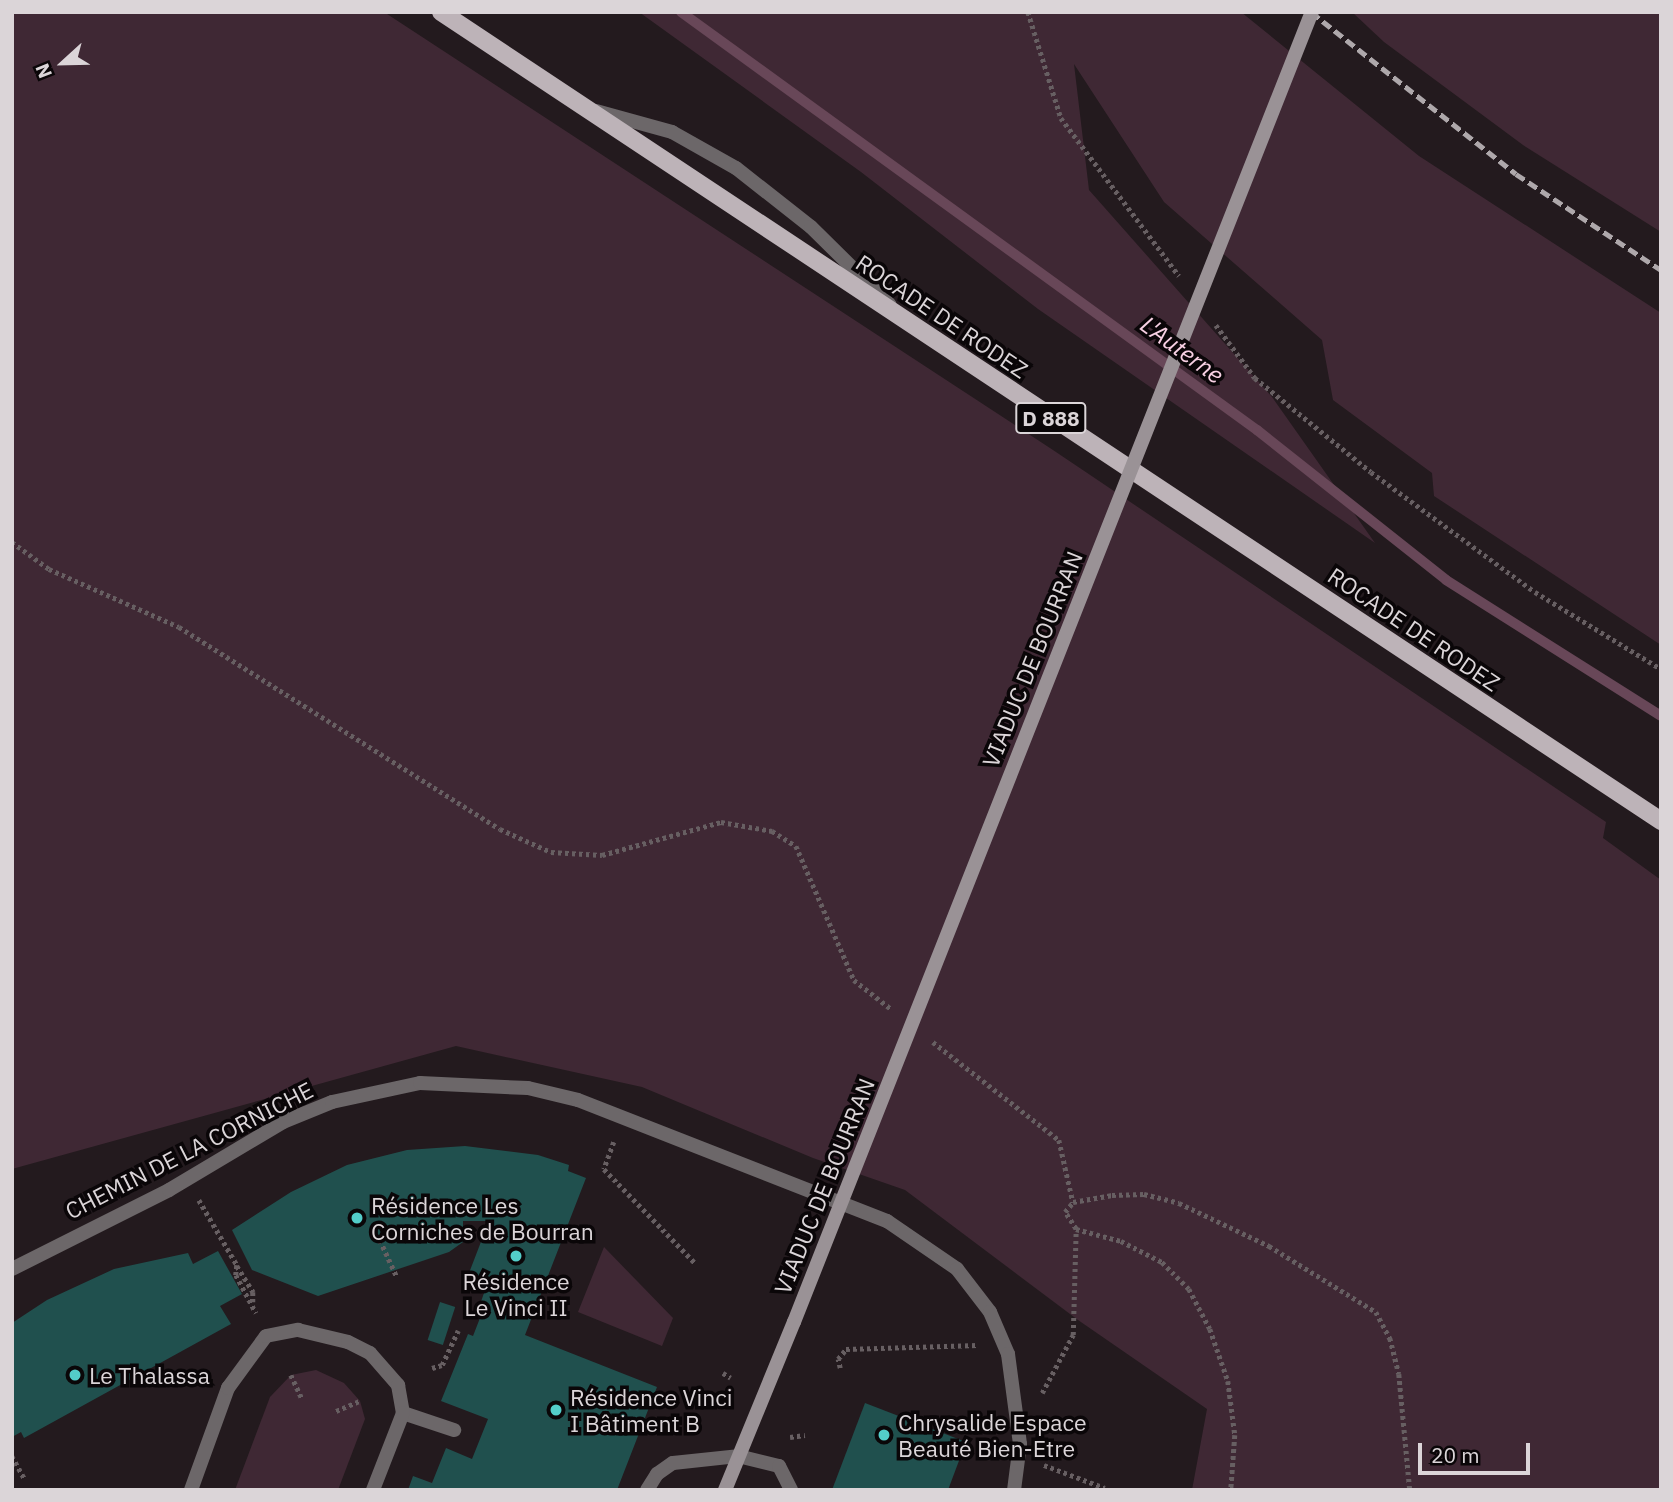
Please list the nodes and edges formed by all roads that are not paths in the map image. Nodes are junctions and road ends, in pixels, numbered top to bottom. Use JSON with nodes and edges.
{"nodes":[{"id":1,"x":441,"y":12,"type":"edge"},
{"id":2,"x":1312,"y":12,"type":"edge"},
{"id":3,"x":585,"y":107,"type":"junction"},
{"id":4,"x":904,"y":321,"type":"junction"},
{"id":5,"x":1661,"y":821,"type":"edge"},
{"id":6,"x":12,"y":1269,"type":"edge"},
{"id":7,"x":403,"y":1413,"type":"junction"},
{"id":8,"x":453,"y":1430,"type":"dead end"},
{"id":9,"x":738,"y":1456,"type":"junction"},
{"id":10,"x":191,"y":1490,"type":"edge"},
{"id":11,"x":373,"y":1490,"type":"edge"},
{"id":12,"x":647,"y":1490,"type":"edge"},
{"id":13,"x":725,"y":1490,"type":"edge"},
{"id":14,"x":791,"y":1490,"type":"edge"},
{"id":15,"x":1014,"y":1490,"type":"edge"}],
"edges":[{"from":1,"to":3,"type":"main road","name":"ROCADE DE RODEZ","number":"D 888"},
{"from":2,"to":9,"type":"main road","name":"VIADUC DE BOURRAN","bridge":true},
{"from":3,"to":4,"type":"main road","name":"ROCADE DE RODEZ","number":"D 888"},
{"from":3,"to":4,"type":"street"},
{"from":4,"to":5,"type":"main road","name":"ROCADE DE RODEZ","number":"D 888"},
{"from":6,"to":15,"type":"street","name":"CHEMIN DE LA CORNICHE"},
{"from":7,"to":8,"type":"street"},
{"from":7,"to":10,"type":"street"},
{"from":7,"to":11,"type":"street"},
{"from":9,"to":12,"type":"street"},
{"from":9,"to":13,"type":"main road","name":"VIADUC DE BOURRAN"},
{"from":9,"to":14,"type":"street"}]}
